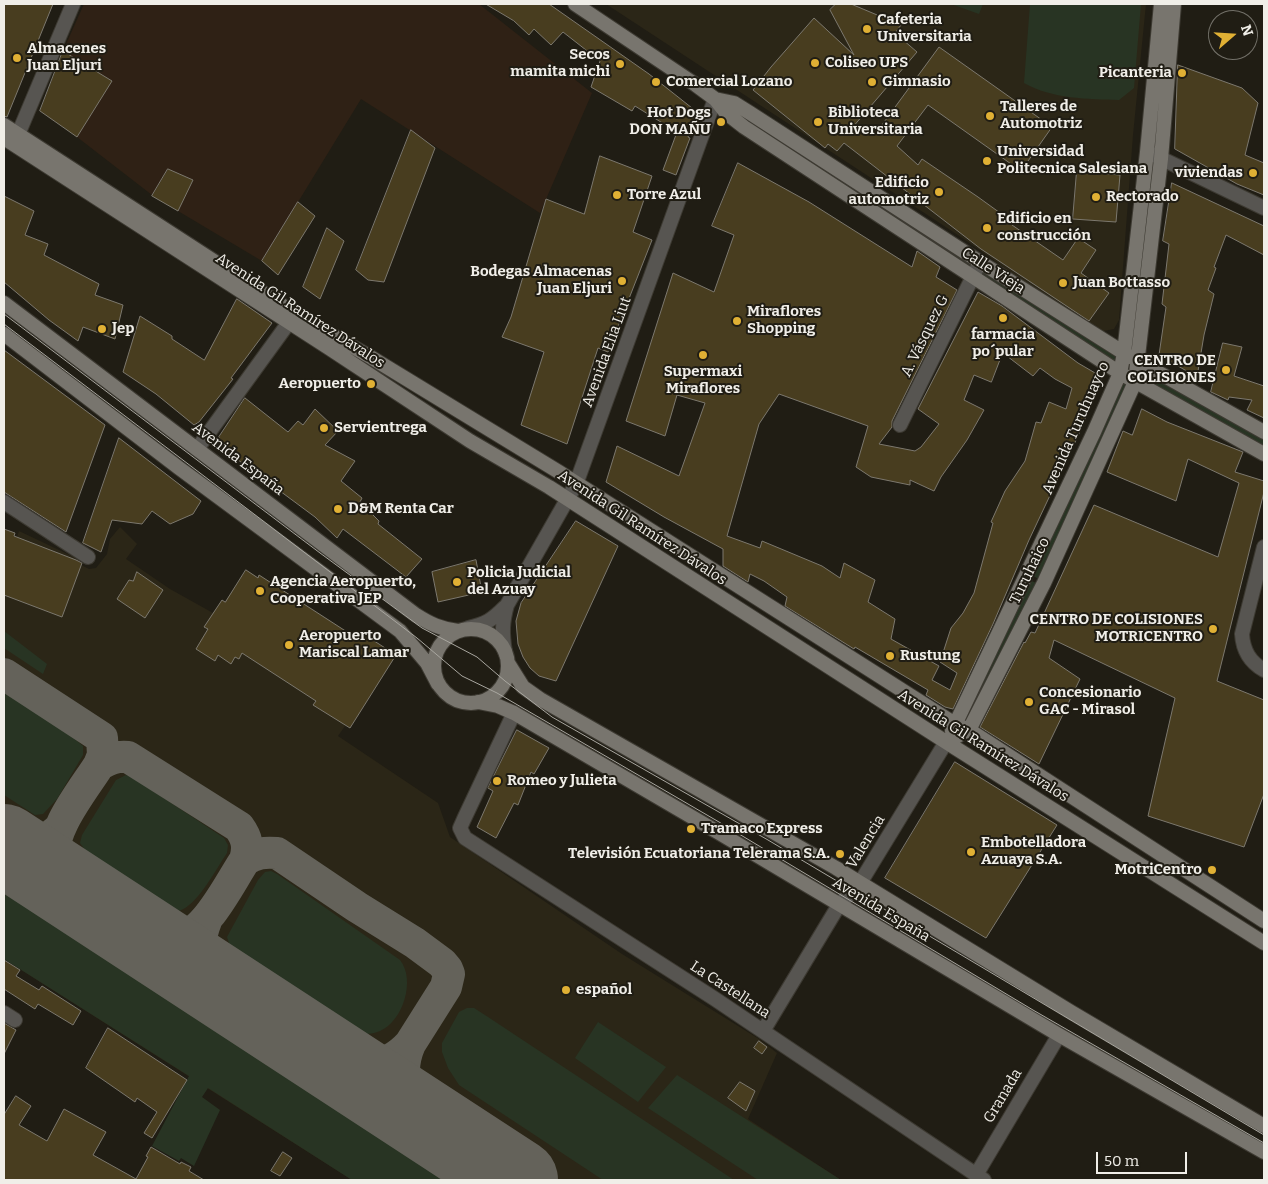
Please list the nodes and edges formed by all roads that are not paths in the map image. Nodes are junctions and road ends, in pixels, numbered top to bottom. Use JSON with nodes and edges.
{"nodes":[{"id":1,"x":73,"y":4,"type":"edge"},
{"id":2,"x":575,"y":4,"type":"edge"},
{"id":3,"x":1161,"y":4,"type":"edge"},
{"id":4,"x":1174,"y":4,"type":"edge"},
{"id":5,"x":715,"y":99,"type":"junction"},
{"id":6,"x":4,"y":125,"type":"edge"},
{"id":7,"x":12,"y":139,"type":"edge"},
{"id":8,"x":1147,"y":152,"type":"junction"},
{"id":9,"x":1161,"y":158,"type":"junction"},
{"id":10,"x":863,"y":185,"type":"junction"},
{"id":11,"x":856,"y":200,"type":"junction"},
{"id":12,"x":1264,"y":208,"type":"edge"},
{"id":13,"x":928,"y":228,"type":"junction"},
{"id":14,"x":920,"y":243,"type":"junction"},
{"id":15,"x":980,"y":262,"type":"junction"},
{"id":16,"x":972,"y":277,"type":"junction"},
{"id":17,"x":4,"y":303,"type":"edge"},
{"id":18,"x":292,"y":318,"type":"junction"},
{"id":19,"x":4,"y":334,"type":"edge"},
{"id":20,"x":1124,"y":353,"type":"junction"},
{"id":21,"x":1139,"y":361,"type":"junction"},
{"id":22,"x":1120,"y":373,"type":"junction"},
{"id":23,"x":1135,"y":382,"type":"junction"},
{"id":24,"x":900,"y":425,"type":"dead end"},
{"id":25,"x":1264,"y":432,"type":"edge"},
{"id":26,"x":197,"y":449,"type":"junction"},
{"id":27,"x":1264,"y":454,"type":"edge"},
{"id":28,"x":576,"y":484,"type":"junction"},
{"id":29,"x":568,"y":500,"type":"junction"},
{"id":30,"x":4,"y":502,"type":"edge"},
{"id":31,"x":1264,"y":547,"type":"edge"},
{"id":32,"x":88,"y":557,"type":"dead end"},
{"id":33,"x":1026,"y":575,"type":"junction"},
{"id":34,"x":1044,"y":583,"type":"junction"},
{"id":35,"x":507,"y":605,"type":"junction"},
{"id":36,"x":463,"y":629,"type":"junction"},
{"id":37,"x":506,"y":657,"type":"junction"},
{"id":38,"x":1264,"y":670,"type":"edge"},
{"id":39,"x":438,"y":684,"type":"junction"},
{"id":40,"x":478,"y":702,"type":"junction"},
{"id":41,"x":514,"y":713,"type":"junction"},
{"id":42,"x":955,"y":724,"type":"junction"},
{"id":43,"x":969,"y":730,"type":"junction"},
{"id":44,"x":946,"y":742,"type":"junction"},
{"id":45,"x":860,"y":883,"type":"junction"},
{"id":46,"x":840,"y":905,"type":"junction"},
{"id":47,"x":1264,"y":921,"type":"edge"},
{"id":48,"x":1264,"y":943,"type":"edge"},
{"id":49,"x":763,"y":1031,"type":"junction"},
{"id":50,"x":1059,"y":1035,"type":"junction"},
{"id":51,"x":1264,"y":1126,"type":"edge"},
{"id":52,"x":1264,"y":1152,"type":"edge"},
{"id":53,"x":980,"y":1178,"type":"edge"}],
"edges":[{"from":1,"to":7,"type":"street"},
{"from":2,"to":5,"type":"main road","name":"Calle Vieja"},
{"from":3,"to":8,"type":"main road","name":"Avenida Turuhuayco"},
{"from":4,"to":9,"type":"main road"},
{"from":5,"to":10,"type":"main road","name":"Calle Vieja"},
{"from":5,"to":11,"type":"main road","name":"Calle Vieja"},
{"from":5,"to":28,"type":"street","name":"Avenida Elia Liut"},
{"from":6,"to":7,"type":"main road","name":"Avenida Gil Ramírez Dávalos"},
{"from":7,"to":18,"type":"main road","name":"Avenida Gil Ramírez Dávalos"},
{"from":8,"to":9,"type":"street"},
{"from":8,"to":20,"type":"main road","name":"Avenida Turuhuayco"},
{"from":9,"to":12,"type":"street"},
{"from":9,"to":21,"type":"main road"},
{"from":10,"to":11,"type":"street"},
{"from":10,"to":13,"type":"main road","name":"Calle Vieja"},
{"from":11,"to":14,"type":"main road","name":"Calle Vieja"},
{"from":13,"to":14,"type":"street"},
{"from":13,"to":15,"type":"main road","name":"Calle Vieja"},
{"from":14,"to":16,"type":"main road","name":"Calle Vieja"},
{"from":15,"to":16,"type":"street","name":"A. Vásquez G"},
{"from":15,"to":20,"type":"main road","name":"Calle Vieja"},
{"from":16,"to":22,"type":"main road","name":"Calle Vieja"},
{"from":16,"to":24,"type":"street","name":"A. Vásquez G"},
{"from":17,"to":26,"type":"main road","name":"Avenida España"},
{"from":18,"to":26,"type":"street"},
{"from":18,"to":28,"type":"main road","name":"Avenida Gil Ramírez Dávalos"},
{"from":18,"to":29,"type":"main road","name":"Avenida Gil Ramírez Dávalos"},
{"from":19,"to":39,"type":"main road"},
{"from":20,"to":21,"type":"main road","name":"Calle Vieja"},
{"from":20,"to":22,"type":"main road","name":"Avenida Turuhuayco"},
{"from":21,"to":23,"type":"main road"},
{"from":21,"to":25,"type":"main road","name":"Calle Vieja"},
{"from":22,"to":23,"type":"main road","name":"Calle Vieja"},
{"from":22,"to":33,"type":"main road","name":"Avenida Turuhuayco"},
{"from":23,"to":27,"type":"main road","name":"Calle Vieja"},
{"from":23,"to":34,"type":"main road","name":"Turuhaico"},
{"from":26,"to":36,"type":"main road","name":"Avenida España"},
{"from":28,"to":29,"type":"street","name":"Avenida Elia Liut"},
{"from":28,"to":42,"type":"main road","name":"Avenida Gil Ramírez Dávalos"},
{"from":29,"to":35,"type":"street","name":"Avenida Elia Liut"},
{"from":29,"to":44,"type":"main road","name":"Avenida Gil Ramírez Dávalos"},
{"from":30,"to":32,"type":"street"},
{"from":31,"to":38,"type":"street"},
{"from":33,"to":34,"type":"main road"},
{"from":33,"to":42,"type":"main road","name":"Avenida Turuhuayco"},
{"from":34,"to":43,"type":"main road","name":"Turuhaico"},
{"from":35,"to":36,"type":"street","name":"Avenida Elia Liut"},
{"from":35,"to":37,"type":"street","name":"Avenida Elia Liut"},
{"from":36,"to":37,"type":"main road"},
{"from":36,"to":39,"type":"main road"},
{"from":37,"to":40,"type":"main road"},
{"from":37,"to":45,"type":"main road","name":"Avenida España"},
{"from":39,"to":40,"type":"main road"},
{"from":40,"to":41,"type":"main road","name":"Avenida España"},
{"from":41,"to":46,"type":"main road","name":"Avenida España"},
{"from":41,"to":49,"type":"street","name":"La Castellana"},
{"from":42,"to":43,"type":"main road","name":"Avenida Gil Ramírez Dávalos"},
{"from":42,"to":44,"type":"main road"},
{"from":43,"to":44,"type":"main road"},
{"from":43,"to":47,"type":"main road","name":"Avenida Gil Ramírez Dávalos"},
{"from":44,"to":45,"type":"street","name":"Valencia"},
{"from":44,"to":48,"type":"main road","name":"Avenida Gil Ramírez Dávalos"},
{"from":45,"to":46,"type":"street","name":"Valencia"},
{"from":45,"to":51,"type":"main road","name":"Avenida España"},
{"from":46,"to":49,"type":"street","name":"Valencia"},
{"from":46,"to":50,"type":"main road","name":"Avenida España"},
{"from":49,"to":53,"type":"street","name":"La Castellana"},
{"from":50,"to":52,"type":"main road","name":"Avenida España"},
{"from":50,"to":53,"type":"street","name":"Granada"}]}
